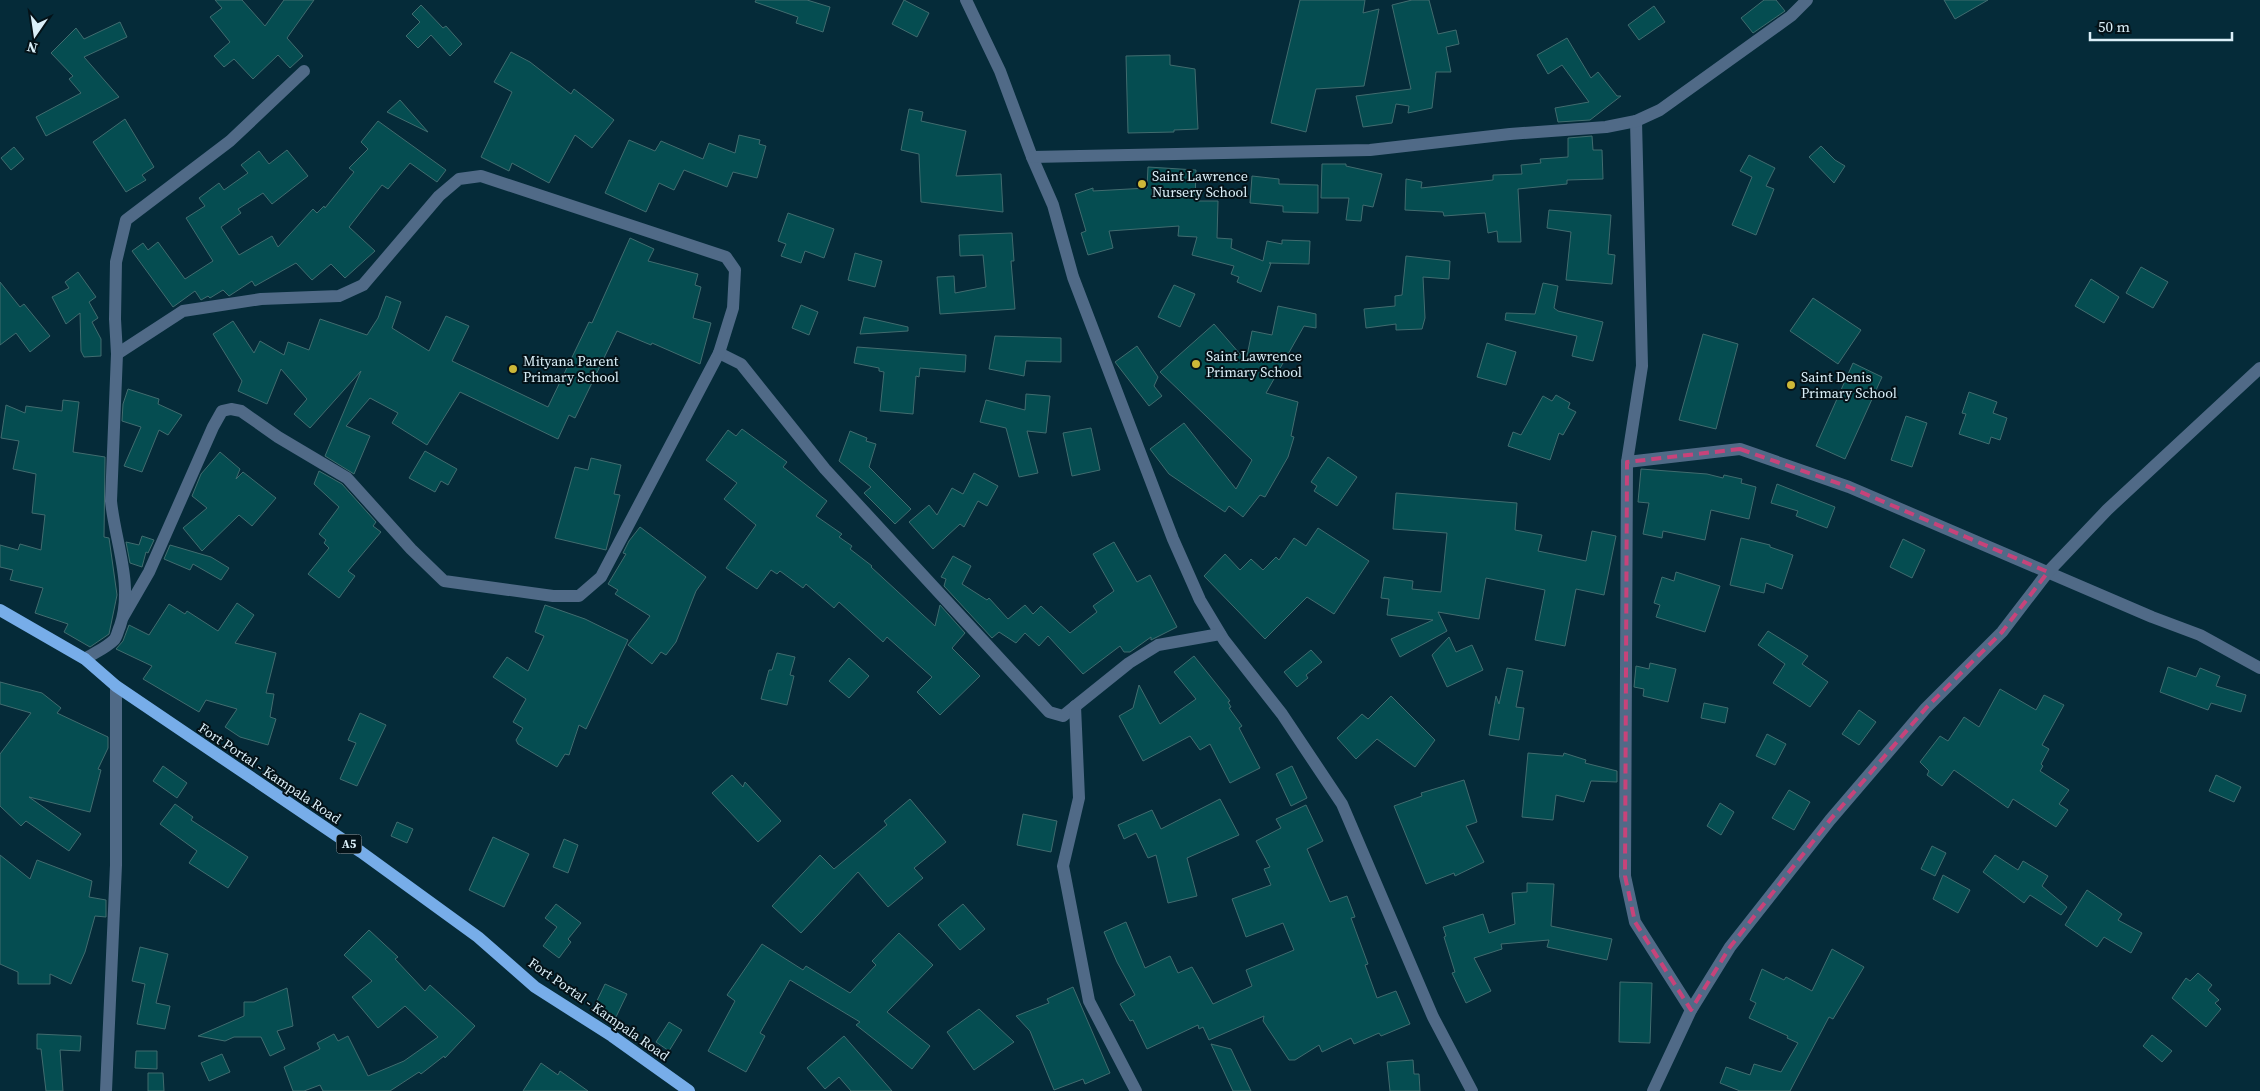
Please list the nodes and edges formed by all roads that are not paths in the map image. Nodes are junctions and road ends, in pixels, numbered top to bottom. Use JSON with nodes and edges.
{"nodes":[{"id":1,"x":966,"y":0,"type":"edge"},
{"id":2,"x":1808,"y":0,"type":"edge"},
{"id":3,"x":304,"y":71,"type":"dead end"},
{"id":4,"x":1636,"y":120,"type":"junction"},
{"id":5,"x":1032,"y":157,"type":"junction"},
{"id":6,"x":719,"y":353,"type":"junction"},
{"id":7,"x":117,"y":354,"type":"junction"},
{"id":8,"x":2260,"y":368,"type":"edge"},
{"id":9,"x":1627,"y":462,"type":"junction"},
{"id":10,"x":2048,"y":572,"type":"junction"},
{"id":11,"x":0,"y":610,"type":"edge"},
{"id":12,"x":123,"y":617,"type":"junction"},
{"id":13,"x":1220,"y":634,"type":"junction"},
{"id":14,"x":85,"y":659,"type":"junction"},
{"id":15,"x":2260,"y":668,"type":"edge"},
{"id":16,"x":116,"y":686,"type":"junction"},
{"id":17,"x":1075,"y":706,"type":"junction"},
{"id":18,"x":1692,"y":1010,"type":"junction"},
{"id":19,"x":106,"y":1091,"type":"edge"},
{"id":20,"x":689,"y":1091,"type":"edge"},
{"id":21,"x":1136,"y":1091,"type":"edge"},
{"id":22,"x":1472,"y":1091,"type":"edge"},
{"id":23,"x":1653,"y":1091,"type":"edge"}],
"edges":[{"from":1,"to":5,"type":"street"},
{"from":2,"to":4,"type":"street"},
{"from":3,"to":7,"type":"street"},
{"from":4,"to":5,"type":"street"},
{"from":4,"to":9,"type":"street"},
{"from":5,"to":13,"type":"street"},
{"from":6,"to":7,"type":"street"},
{"from":6,"to":12,"type":"street"},
{"from":6,"to":17,"type":"street"},
{"from":7,"to":12,"type":"street"},
{"from":8,"to":10,"type":"street"},
{"from":9,"to":10,"type":"street"},
{"from":9,"to":18,"type":"street"},
{"from":10,"to":15,"type":"street"},
{"from":10,"to":18,"type":"street"},
{"from":11,"to":14,"type":"main road","name":"Fort Portal - Kampala Road","number":"A5"},
{"from":12,"to":14,"type":"street"},
{"from":13,"to":17,"type":"street"},
{"from":13,"to":22,"type":"street"},
{"from":14,"to":16,"type":"main road","name":"Fort Portal - Kampala Road","number":"A5"},
{"from":16,"to":19,"type":"street"},
{"from":16,"to":20,"type":"main road","name":"Fort Portal - Kampala Road","number":"A5"},
{"from":17,"to":21,"type":"street"},
{"from":18,"to":23,"type":"street"}]}
